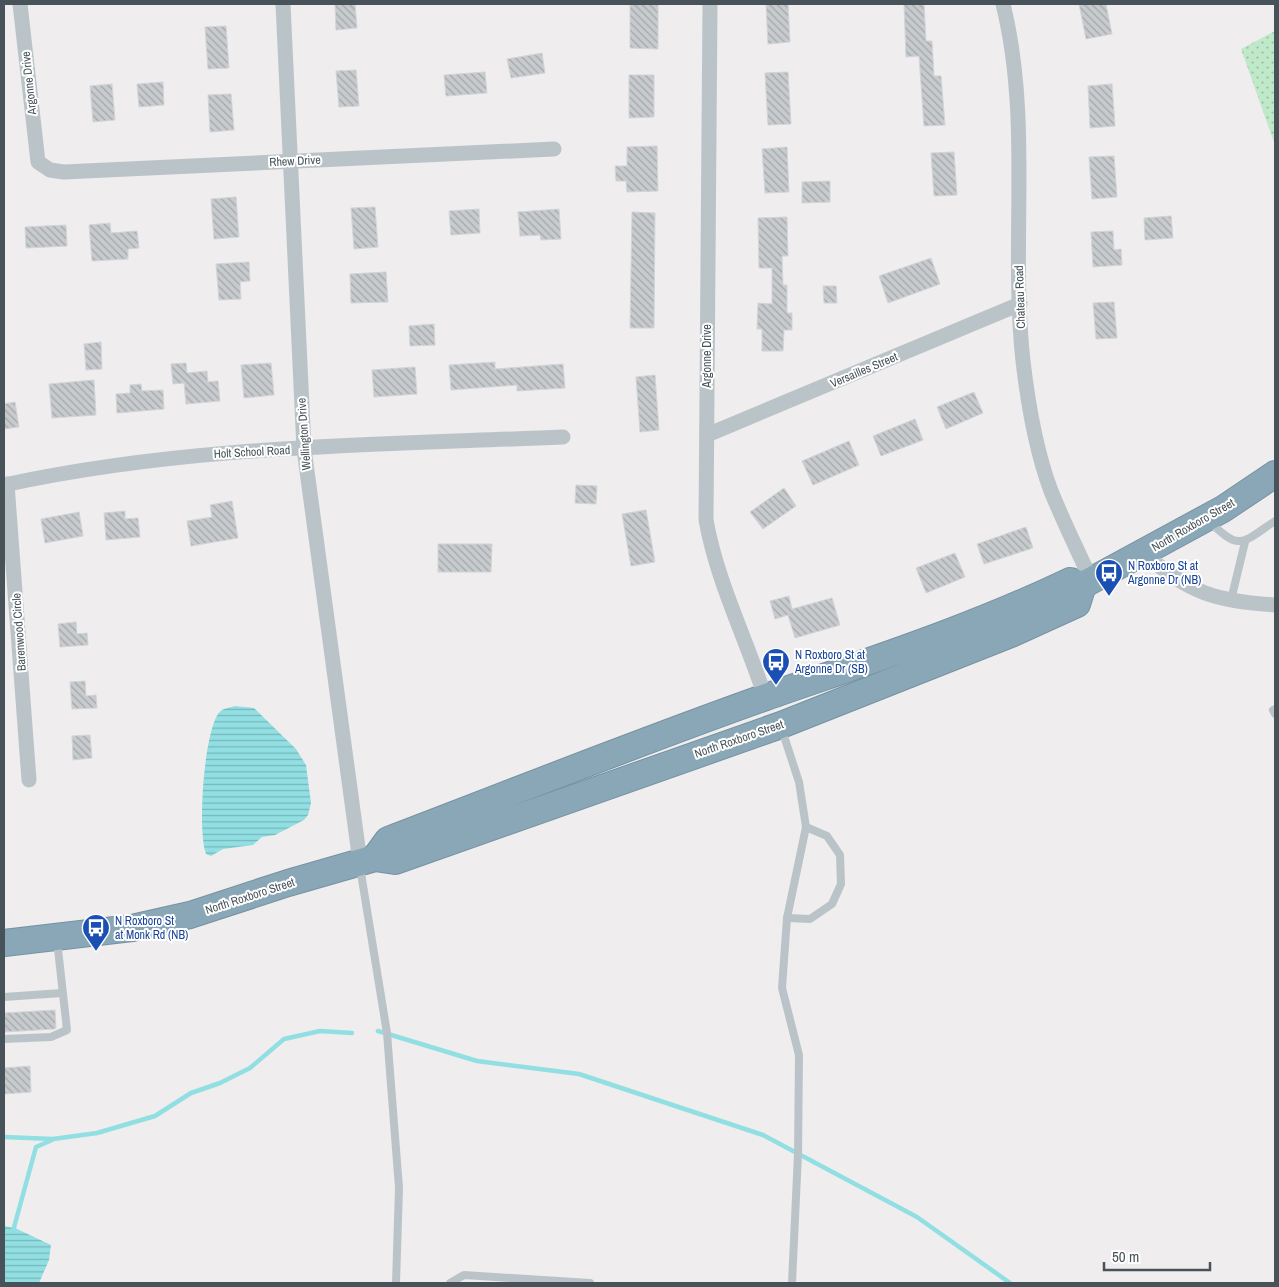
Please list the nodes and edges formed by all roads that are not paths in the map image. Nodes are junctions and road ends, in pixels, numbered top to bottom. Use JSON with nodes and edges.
{"nodes":[{"id":1,"x":20,"y":4,"type":"edge"},
{"id":2,"x":283,"y":4,"type":"edge"},
{"id":3,"x":710,"y":4,"type":"edge"},
{"id":4,"x":1003,"y":4,"type":"edge"},
{"id":5,"x":554,"y":149,"type":"dead end"},
{"id":6,"x":38,"y":162,"type":"joint"},
{"id":7,"x":290,"y":162,"type":"junction"},
{"id":8,"x":1020,"y":304,"type":"junction"},
{"id":9,"x":707,"y":435,"type":"junction"},
{"id":10,"x":563,"y":437,"type":"dead end"},
{"id":11,"x":304,"y":449,"type":"junction"},
{"id":12,"x":1275,"y":474,"type":"edge"},
{"id":13,"x":5,"y":484,"type":"edge"},
{"id":14,"x":1206,"y":518,"type":"junction"},
{"id":15,"x":1275,"y":521,"type":"edge"},
{"id":16,"x":1244,"y":542,"type":"junction"},
{"id":17,"x":1143,"y":553,"type":"junction"},
{"id":18,"x":1087,"y":583,"type":"junction"},
{"id":19,"x":1230,"y":600,"type":"junction"},
{"id":20,"x":1275,"y":605,"type":"edge"},
{"id":21,"x":892,"y":655,"type":"junction"},
{"id":22,"x":765,"y":698,"type":"junction"},
{"id":23,"x":1275,"y":708,"type":"edge"},
{"id":24,"x":1275,"y":714,"type":"edge"},
{"id":25,"x":780,"y":725,"type":"junction"},
{"id":26,"x":650,"y":770,"type":"junction"},
{"id":27,"x":29,"y":780,"type":"dead end"},
{"id":28,"x":806,"y":827,"type":"junction"},
{"id":29,"x":368,"y":860,"type":"junction"},
{"id":30,"x":788,"y":918,"type":"junction"},
{"id":31,"x":57,"y":938,"type":"junction"},
{"id":32,"x":4,"y":943,"type":"edge"},
{"id":33,"x":62,"y":993,"type":"junction"},
{"id":34,"x":4,"y":997,"type":"edge"},
{"id":35,"x":4,"y":1039,"type":"edge"},
{"id":36,"x":396,"y":1283,"type":"edge"},
{"id":37,"x":450,"y":1283,"type":"edge"},
{"id":38,"x":590,"y":1283,"type":"edge"},
{"id":39,"x":792,"y":1283,"type":"edge"}],
"edges":[{"from":1,"to":6,"type":"street","name":"Argonne Drive"},
{"from":2,"to":7,"type":"street","name":"Wellington Drive"},
{"from":3,"to":9,"type":"street","name":"Argonne Drive"},
{"from":4,"to":8,"type":"street","name":"Chateau Road"},
{"from":5,"to":7,"type":"street","name":"Rhew Drive"},
{"from":6,"to":7,"type":"street","name":"Rhew Drive"},
{"from":7,"to":11,"type":"street","name":"Wellington Drive"},
{"from":8,"to":9,"type":"street","name":"Versailles Street"},
{"from":8,"to":18,"type":"street","name":"Chateau Road"},
{"from":9,"to":22,"type":"street","name":"Argonne Drive"},
{"from":10,"to":11,"type":"street","name":"Holt School Road"},
{"from":11,"to":13,"type":"street","name":"Holt School Road"},
{"from":11,"to":29,"type":"street","name":"Wellington Drive"},
{"from":12,"to":14,"type":"highway","name":"North Roxboro Street"},
{"from":13,"to":27,"type":"street","name":"Barenwood Circle"},
{"from":14,"to":16,"type":"lane"},
{"from":14,"to":17,"type":"highway","name":"North Roxboro Street"},
{"from":15,"to":16,"type":"lane"},
{"from":16,"to":19,"type":"lane"},
{"from":17,"to":18,"type":"highway","name":"North Roxboro Street"},
{"from":17,"to":19,"type":"street"},
{"from":18,"to":21,"type":"highway","name":"North Roxboro Street"},
{"from":18,"to":25,"type":"highway","name":"North Roxboro Street"},
{"from":19,"to":20,"type":"street"},
{"from":21,"to":22,"type":"highway","name":"North Roxboro Street"},
{"from":21,"to":25,"type":"highway"},
{"from":22,"to":26,"type":"highway"},
{"from":22,"to":29,"type":"highway","name":"North Roxboro Street"},
{"from":23,"to":24,"type":"lane"},
{"from":25,"to":26,"type":"highway","name":"North Roxboro Street"},
{"from":25,"to":28,"type":"lane"},
{"from":26,"to":29,"type":"highway","name":"North Roxboro Street"},
{"from":28,"to":30,"type":"lane"},
{"from":28,"to":30,"type":"lane"},
{"from":29,"to":31,"type":"highway","name":"North Roxboro Street"},
{"from":29,"to":36,"type":"lane"},
{"from":30,"to":39,"type":"lane"},
{"from":31,"to":32,"type":"highway","name":"North Roxboro Street"},
{"from":31,"to":33,"type":"lane"},
{"from":33,"to":34,"type":"lane"},
{"from":33,"to":35,"type":"lane"},
{"from":37,"to":38,"type":"lane"}]}
